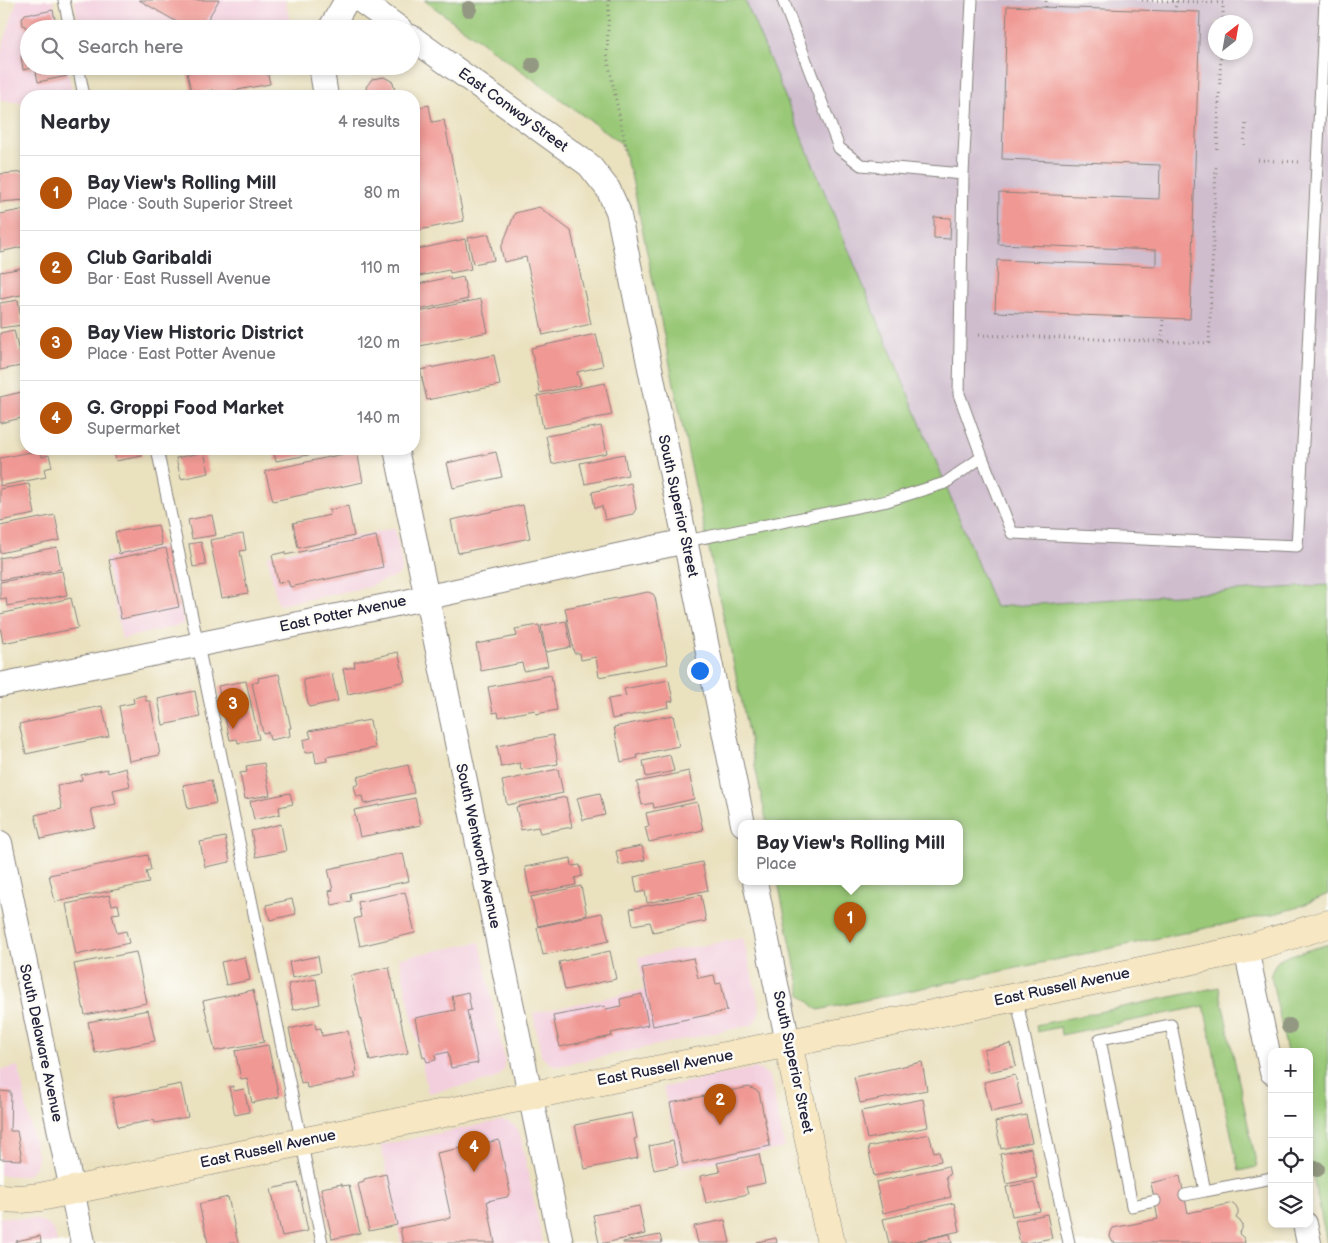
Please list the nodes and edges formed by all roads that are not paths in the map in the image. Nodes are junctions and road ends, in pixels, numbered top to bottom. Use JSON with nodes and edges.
{"nodes":[{"id":1,"x":64,"y":0,"type":"edge"},
{"id":2,"x":347,"y":0,"type":"edge"},
{"id":3,"x":360,"y":0,"type":"edge"},
{"id":4,"x":783,"y":0,"type":"edge"},
{"id":5,"x":972,"y":0,"type":"edge"},
{"id":6,"x":1325,"y":0,"type":"edge"},
{"id":7,"x":68,"y":20,"type":"edge"},
{"id":8,"x":335,"y":20,"type":"edge"},
{"id":9,"x":388,"y":20,"type":"edge"},
{"id":10,"x":420,"y":43,"type":"edge"},
{"id":11,"x":80,"y":75,"type":"edge"},
{"id":12,"x":322,"y":75,"type":"edge"},
{"id":13,"x":83,"y":90,"type":"edge"},
{"id":14,"x":325,"y":90,"type":"edge"},
{"id":15,"x":1322,"y":164,"type":"edge"},
{"id":16,"x":963,"y":174,"type":"junction"},
{"id":17,"x":608,"y":189,"type":"joint"},
{"id":18,"x":159,"y":455,"type":"edge"},
{"id":19,"x":397,"y":455,"type":"edge"},
{"id":20,"x":982,"y":458,"type":"junction"},
{"id":21,"x":686,"y":541,"type":"junction"},
{"id":22,"x":427,"y":597,"type":"junction"},
{"id":23,"x":198,"y":644,"type":"junction"},
{"id":24,"x":0,"y":685,"type":"edge"},
{"id":25,"x":742,"y":820,"type":"edge"},
{"id":26,"x":0,"y":843,"type":"edge"},
{"id":27,"x":756,"y":885,"type":"edge"},
{"id":28,"x":1328,"y":924,"type":"edge"},
{"id":29,"x":1246,"y":949,"type":"junction"},
{"id":30,"x":1016,"y":997,"type":"junction"},
{"id":31,"x":788,"y":1043,"type":"junction"},
{"id":32,"x":1268,"y":1053,"type":"edge"},
{"id":33,"x":530,"y":1095,"type":"junction"},
{"id":34,"x":301,"y":1142,"type":"junction"},
{"id":35,"x":1268,"y":1179,"type":"edge"},
{"id":36,"x":72,"y":1190,"type":"junction"},
{"id":37,"x":1205,"y":1192,"type":"junction"},
{"id":38,"x":1184,"y":1195,"type":"dead end"},
{"id":39,"x":0,"y":1198,"type":"edge"},
{"id":40,"x":1155,"y":1201,"type":"dead end"},
{"id":41,"x":1306,"y":1228,"type":"edge"},
{"id":42,"x":83,"y":1243,"type":"edge"},
{"id":43,"x":322,"y":1243,"type":"edge"},
{"id":44,"x":561,"y":1243,"type":"edge"},
{"id":45,"x":831,"y":1243,"type":"edge"},
{"id":46,"x":1069,"y":1243,"type":"edge"},
{"id":47,"x":1309,"y":1243,"type":"edge"}],
"edges":[{"from":1,"to":7,"type":"lane"},
{"from":2,"to":8,"type":"street"},
{"from":3,"to":9,"type":"street"},
{"from":4,"to":16,"type":"lane"},
{"from":5,"to":16,"type":"lane"},
{"from":6,"to":15,"type":"lane"},
{"from":10,"to":17,"type":"street","name":"East Conway Street"},
{"from":11,"to":13,"type":"lane"},
{"from":12,"to":14,"type":"street"},
{"from":15,"to":20,"type":"lane"},
{"from":16,"to":20,"type":"lane"},
{"from":17,"to":21,"type":"street","name":"South Superior Street"},
{"from":18,"to":23,"type":"lane"},
{"from":19,"to":22,"type":"street","name":"South Wentworth Avenue"},
{"from":20,"to":21,"type":"lane"},
{"from":21,"to":22,"type":"street","name":"East Potter Avenue"},
{"from":21,"to":25,"type":"street","name":"South Superior Street"},
{"from":22,"to":23,"type":"street","name":"East Potter Avenue"},
{"from":22,"to":33,"type":"street","name":"South Wentworth Avenue"},
{"from":23,"to":24,"type":"street","name":"East Potter Avenue"},
{"from":23,"to":34,"type":"lane"},
{"from":26,"to":36,"type":"street","name":"South Delaware Avenue"},
{"from":27,"to":31,"type":"street","name":"South Superior Street"},
{"from":28,"to":29,"type":"main road","name":"East Russell Avenue"},
{"from":29,"to":30,"type":"main road","name":"East Russell Avenue"},
{"from":29,"to":32,"type":"street"},
{"from":30,"to":31,"type":"main road","name":"East Russell Avenue"},
{"from":30,"to":46,"type":"lane"},
{"from":31,"to":33,"type":"main road","name":"East Russell Avenue"},
{"from":31,"to":45,"type":"main road","name":"South Superior Street"},
{"from":33,"to":34,"type":"main road","name":"East Russell Avenue"},
{"from":33,"to":44,"type":"street","name":"South Wentworth Avenue"},
{"from":34,"to":36,"type":"main road","name":"East Russell Avenue"},
{"from":34,"to":43,"type":"lane"},
{"from":35,"to":37,"type":"lane"},
{"from":36,"to":39,"type":"main road","name":"East Russell Avenue"},
{"from":36,"to":42,"type":"street","name":"South Delaware Avenue"},
{"from":37,"to":38,"type":"lane"},
{"from":37,"to":40,"type":"lane"},
{"from":41,"to":47,"type":"street"}]}
